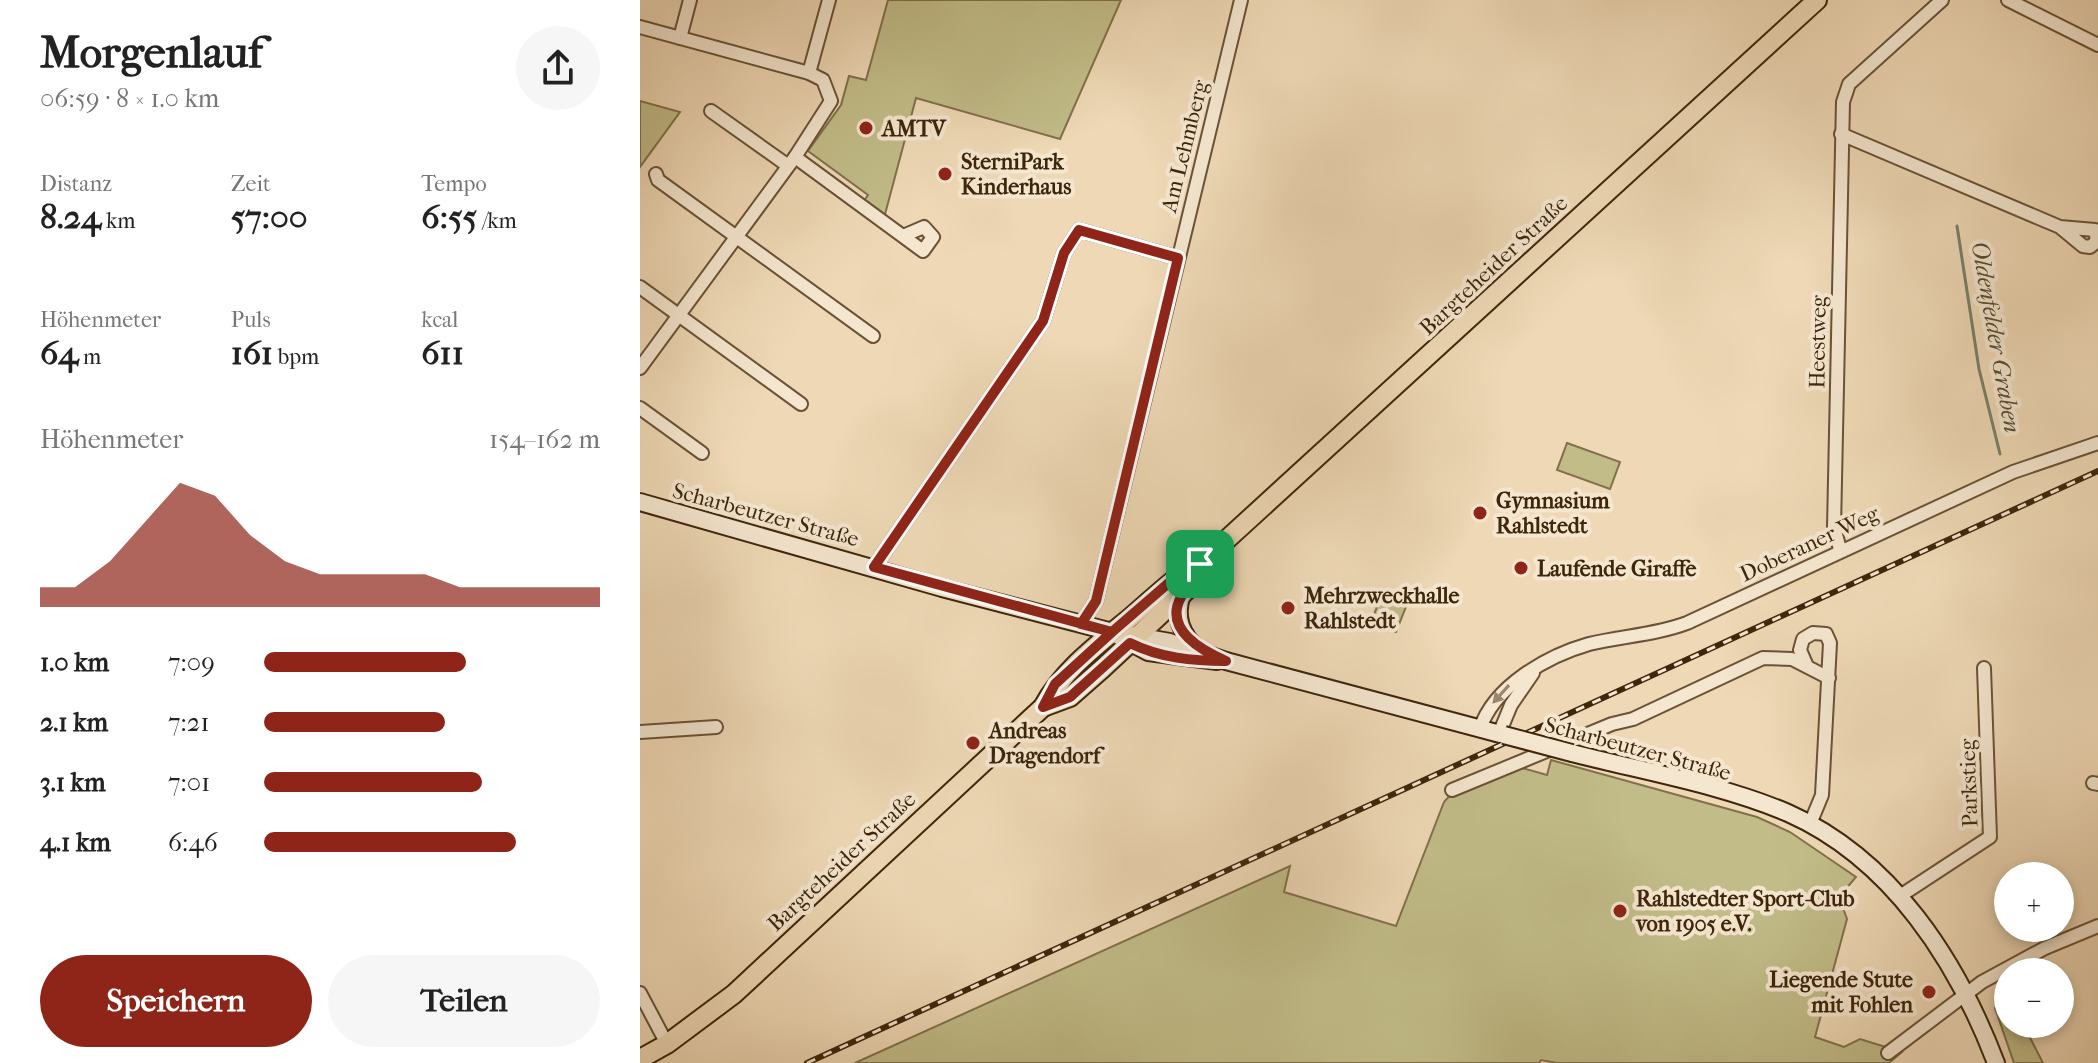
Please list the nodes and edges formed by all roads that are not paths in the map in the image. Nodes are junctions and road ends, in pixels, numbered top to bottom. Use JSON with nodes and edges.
{"nodes":[{"id":1,"x":690,"y":0,"type":"edge"},
{"id":2,"x":829,"y":0,"type":"edge"},
{"id":3,"x":1241,"y":0,"type":"edge"},
{"id":4,"x":1817,"y":0,"type":"edge"},
{"id":5,"x":1942,"y":0,"type":"edge"},
{"id":6,"x":2008,"y":0,"type":"edge"},
{"id":7,"x":640,"y":27,"type":"edge"},
{"id":8,"x":680,"y":38,"type":"junction"},
{"id":9,"x":2098,"y":45,"type":"edge"},
{"id":10,"x":809,"y":73,"type":"junction"},
{"id":11,"x":711,"y":111,"type":"dead end"},
{"id":12,"x":1841,"y":134,"type":"junction"},
{"id":13,"x":791,"y":161,"type":"junction"},
{"id":14,"x":656,"y":174,"type":"dead end"},
{"id":15,"x":2060,"y":227,"type":"dead end"},
{"id":16,"x":903,"y":236,"type":"dead end"},
{"id":17,"x":737,"y":238,"type":"junction"},
{"id":18,"x":1178,"y":258,"type":"junction"},
{"id":19,"x":640,"y":287,"type":"edge"},
{"id":20,"x":679,"y":316,"type":"junction"},
{"id":21,"x":873,"y":336,"type":"dead end"},
{"id":22,"x":640,"y":368,"type":"edge"},
{"id":23,"x":801,"y":404,"type":"dead end"},
{"id":24,"x":640,"y":408,"type":"edge"},
{"id":25,"x":2098,"y":443,"type":"edge"},
{"id":26,"x":702,"y":453,"type":"dead end"},
{"id":27,"x":640,"y":502,"type":"edge"},
{"id":28,"x":1840,"y":549,"type":"junction"},
{"id":29,"x":1200,"y":564,"type":"junction"},
{"id":30,"x":874,"y":567,"type":"junction"},
{"id":31,"x":1182,"y":595,"type":"junction"},
{"id":32,"x":1081,"y":624,"type":"junction"},
{"id":33,"x":1112,"y":632,"type":"junction"},
{"id":34,"x":1135,"y":639,"type":"junction"},
{"id":35,"x":1201,"y":650,"type":"junction"},
{"id":36,"x":1226,"y":661,"type":"junction"},
{"id":37,"x":1806,"y":664,"type":"junction"},
{"id":38,"x":1984,"y":668,"type":"dead end"},
{"id":39,"x":1534,"y":671,"type":"junction"},
{"id":40,"x":1829,"y":678,"type":"junction"},
{"id":41,"x":1043,"y":707,"type":"junction"},
{"id":42,"x":716,"y":727,"type":"dead end"},
{"id":43,"x":1480,"y":729,"type":"junction"},
{"id":44,"x":640,"y":732,"type":"edge"},
{"id":45,"x":1502,"y":735,"type":"junction"},
{"id":46,"x":1452,"y":790,"type":"dead end"},
{"id":47,"x":1810,"y":824,"type":"junction"},
{"id":48,"x":1900,"y":896,"type":"junction"},
{"id":49,"x":2098,"y":926,"type":"edge"},
{"id":50,"x":640,"y":993,"type":"edge"},
{"id":51,"x":1964,"y":994,"type":"junction"},
{"id":52,"x":667,"y":1044,"type":"junction"},
{"id":53,"x":1888,"y":1053,"type":"dead end"},
{"id":54,"x":640,"y":1059,"type":"edge"},
{"id":55,"x":1996,"y":1063,"type":"edge"}],
"edges":[{"from":1,"to":8,"type":"street"},
{"from":2,"to":10,"type":"street"},
{"from":3,"to":18,"type":"street","name":"Am Lehmberg"},
{"from":4,"to":29,"type":"main road","name":"Bargteheider Straße"},
{"from":5,"to":12,"type":"street","name":"Heestweg"},
{"from":6,"to":9,"type":"street"},
{"from":7,"to":8,"type":"street"},
{"from":8,"to":10,"type":"street"},
{"from":10,"to":13,"type":"street"},
{"from":11,"to":13,"type":"street"},
{"from":12,"to":15,"type":"street"},
{"from":12,"to":28,"type":"street","name":"Heestweg"},
{"from":13,"to":16,"type":"street"},
{"from":13,"to":17,"type":"street"},
{"from":14,"to":17,"type":"street"},
{"from":17,"to":20,"type":"street"},
{"from":17,"to":21,"type":"street"},
{"from":18,"to":30,"type":"street"},
{"from":18,"to":32,"type":"street","name":"Am Lehmberg"},
{"from":19,"to":20,"type":"street"},
{"from":20,"to":22,"type":"street"},
{"from":20,"to":23,"type":"street"},
{"from":24,"to":26,"type":"street"},
{"from":25,"to":28,"type":"street","name":"Doberaner Weg"},
{"from":27,"to":30,"type":"main road","name":"Scharbeutzer Straße"},
{"from":28,"to":39,"type":"street","name":"Doberaner Weg"},
{"from":29,"to":31,"type":"main road","name":"Bargteheider Straße"},
{"from":29,"to":33,"type":"main road","name":"Bargteheider Straße"},
{"from":30,"to":32,"type":"main road","name":"Scharbeutzer Straße"},
{"from":31,"to":34,"type":"main road","name":"Bargteheider Straße"},
{"from":31,"to":35,"type":"main road"},
{"from":32,"to":33,"type":"main road","name":"Scharbeutzer Straße"},
{"from":33,"to":34,"type":"main road","name":"Scharbeutzer Straße"},
{"from":33,"to":41,"type":"main road","name":"Bargteheider Straße"},
{"from":34,"to":35,"type":"main road","name":"Scharbeutzer Straße"},
{"from":34,"to":36,"type":"main road","name":"Scharbeutzer Straße"},
{"from":34,"to":41,"type":"main road","name":"Bargteheider Straße"},
{"from":35,"to":36,"type":"main road","name":"Scharbeutzer Straße"},
{"from":36,"to":43,"type":"main road","name":"Scharbeutzer Straße"},
{"from":37,"to":40,"type":"street"},
{"from":37,"to":40,"type":"street"},
{"from":37,"to":46,"type":"street"},
{"from":38,"to":48,"type":"street","name":"Parkstieg"},
{"from":39,"to":43,"type":"street","name":"Doberaner Weg","one_way":true},
{"from":39,"to":45,"type":"street","name":"Doberaner Weg"},
{"from":40,"to":47,"type":"street"},
{"from":41,"to":52,"type":"main road","name":"Bargteheider Straße"},
{"from":42,"to":44,"type":"street"},
{"from":43,"to":45,"type":"main road","name":"Scharbeutzer Straße"},
{"from":45,"to":47,"type":"main road","name":"Scharbeutzer Straße","bridge":true},
{"from":47,"to":48,"type":"main road","name":"Scharbeutzer Straße"},
{"from":48,"to":51,"type":"main road","name":"Scharbeutzer Straße"},
{"from":49,"to":51,"type":"street"},
{"from":50,"to":52,"type":"street"},
{"from":51,"to":53,"type":"street"},
{"from":51,"to":55,"type":"main road","name":"Scharbeutzer Straße"},
{"from":52,"to":54,"type":"main road","name":"Bargteheider Straße"}]}
